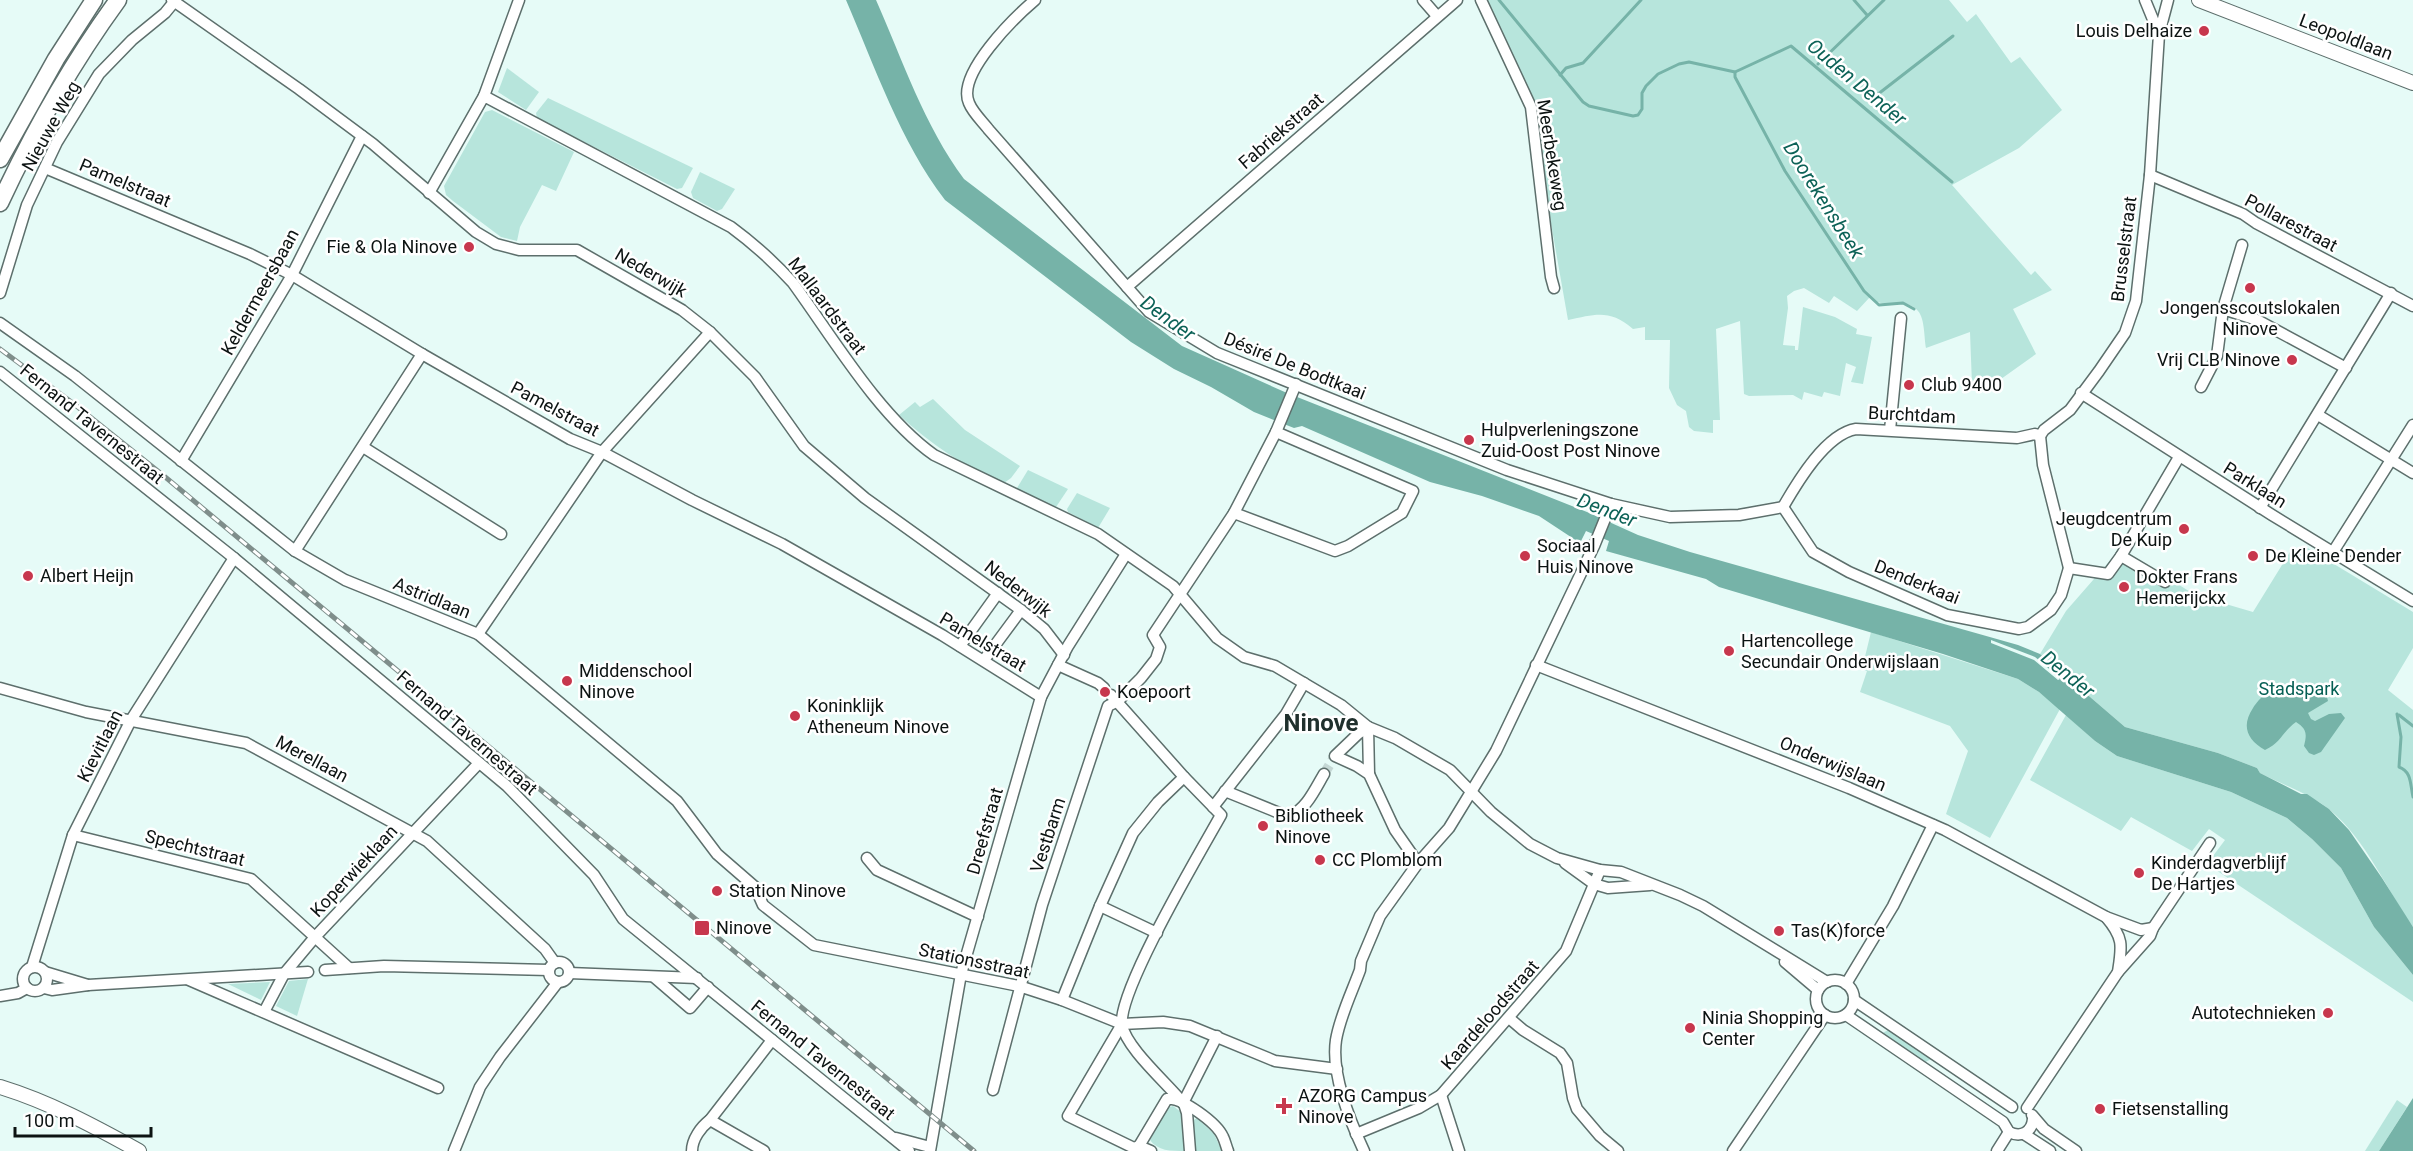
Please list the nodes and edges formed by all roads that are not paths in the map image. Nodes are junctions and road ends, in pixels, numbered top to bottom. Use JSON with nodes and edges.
{"nodes":[{"id":1,"x":94,"y":0,"type":"edge"},
{"id":2,"x":118,"y":0,"type":"edge"},
{"id":3,"x":519,"y":0,"type":"edge"},
{"id":4,"x":1035,"y":0,"type":"edge"},
{"id":5,"x":1423,"y":0,"type":"edge"},
{"id":6,"x":1457,"y":0,"type":"edge"},
{"id":7,"x":1481,"y":0,"type":"edge"},
{"id":8,"x":2145,"y":0,"type":"edge"},
{"id":9,"x":2168,"y":0,"type":"edge"},
{"id":10,"x":2199,"y":0,"type":"edge"},
{"id":11,"x":173,"y":1,"type":"edge"},
{"id":12,"x":1437,"y":16,"type":"junction"},
{"id":13,"x":2159,"y":34,"type":"junction"},
{"id":14,"x":2413,"y":83,"type":"edge"},
{"id":15,"x":484,"y":96,"type":"junction"},
{"id":16,"x":362,"y":136,"type":"junction"},
{"id":17,"x":0,"y":159,"type":"edge"},
{"id":18,"x":45,"y":168,"type":"junction"},
{"id":19,"x":2150,"y":175,"type":"junction"},
{"id":20,"x":429,"y":193,"type":"junction"},
{"id":21,"x":0,"y":203,"type":"edge"},
{"id":22,"x":2242,"y":245,"type":"dead end"},
{"id":23,"x":292,"y":275,"type":"junction"},
{"id":24,"x":1127,"y":287,"type":"junction"},
{"id":25,"x":1554,"y":288,"type":"dead end"},
{"id":26,"x":0,"y":293,"type":"edge"},
{"id":27,"x":2391,"y":293,"type":"junction"},
{"id":28,"x":2413,"y":306,"type":"edge"},
{"id":29,"x":2223,"y":309,"type":"junction"},
{"id":30,"x":1901,"y":318,"type":"dead end"},
{"id":31,"x":0,"y":323,"type":"edge"},
{"id":32,"x":710,"y":332,"type":"junction"},
{"id":33,"x":422,"y":354,"type":"junction"},
{"id":34,"x":2346,"y":368,"type":"junction"},
{"id":35,"x":0,"y":372,"type":"edge"},
{"id":36,"x":1294,"y":386,"type":"junction"},
{"id":37,"x":2201,"y":387,"type":"dead end"},
{"id":38,"x":2081,"y":393,"type":"junction"},
{"id":39,"x":2318,"y":415,"type":"junction"},
{"id":40,"x":2413,"y":425,"type":"edge"},
{"id":41,"x":1890,"y":430,"type":"junction"},
{"id":42,"x":1275,"y":432,"type":"junction"},
{"id":43,"x":2040,"y":436,"type":"junction"},
{"id":44,"x":363,"y":447,"type":"junction"},
{"id":45,"x":602,"y":452,"type":"junction"},
{"id":46,"x":2179,"y":457,"type":"junction"},
{"id":47,"x":2392,"y":460,"type":"junction"},
{"id":48,"x":181,"y":461,"type":"junction"},
{"id":49,"x":2413,"y":473,"type":"edge"},
{"id":50,"x":1784,"y":507,"type":"junction"},
{"id":51,"x":2260,"y":508,"type":"junction"},
{"id":52,"x":1608,"y":512,"type":"junction"},
{"id":53,"x":1234,"y":513,"type":"junction"},
{"id":54,"x":501,"y":534,"type":"dead end"},
{"id":55,"x":295,"y":551,"type":"junction"},
{"id":56,"x":2333,"y":552,"type":"junction"},
{"id":57,"x":1126,"y":554,"type":"junction"},
{"id":58,"x":2121,"y":556,"type":"junction"},
{"id":59,"x":234,"y":558,"type":"junction"},
{"id":60,"x":2069,"y":568,"type":"junction"},
{"id":61,"x":2164,"y":582,"type":"dead end"},
{"id":62,"x":998,"y":593,"type":"junction"},
{"id":63,"x":1179,"y":594,"type":"junction"},
{"id":64,"x":2413,"y":601,"type":"edge"},
{"id":65,"x":1021,"y":610,"type":"junction"},
{"id":66,"x":478,"y":634,"type":"junction"},
{"id":67,"x":960,"y":646,"type":"junction"},
{"id":68,"x":984,"y":660,"type":"junction"},
{"id":69,"x":1061,"y":660,"type":"junction"},
{"id":70,"x":1536,"y":665,"type":"junction"},
{"id":71,"x":1304,"y":683,"type":"junction"},
{"id":72,"x":0,"y":688,"type":"edge"},
{"id":73,"x":1111,"y":695,"type":"junction"},
{"id":74,"x":1041,"y":697,"type":"junction"},
{"id":75,"x":131,"y":720,"type":"junction"},
{"id":76,"x":1368,"y":727,"type":"junction"},
{"id":77,"x":479,"y":763,"type":"junction"},
{"id":78,"x":1324,"y":774,"type":"tunnel mouth"},
{"id":79,"x":1369,"y":774,"type":"junction"},
{"id":80,"x":1184,"y":777,"type":"junction"},
{"id":81,"x":1225,"y":791,"type":"junction"},
{"id":82,"x":1473,"y":791,"type":"junction"},
{"id":83,"x":1217,"y":811,"type":"junction"},
{"id":84,"x":1933,"y":825,"type":"junction"},
{"id":85,"x":412,"y":833,"type":"junction"},
{"id":86,"x":73,"y":835,"type":"junction"},
{"id":87,"x":2210,"y":843,"type":"dead end"},
{"id":88,"x":867,"y":858,"type":"dead end"},
{"id":89,"x":1557,"y":858,"type":"junction"},
{"id":90,"x":1418,"y":863,"type":"junction"},
{"id":91,"x":1600,"y":870,"type":"junction"},
{"id":92,"x":1593,"y":884,"type":"junction"},
{"id":93,"x":1654,"y":884,"type":"junction"},
{"id":94,"x":1100,"y":906,"type":"junction"},
{"id":95,"x":978,"y":917,"type":"junction"},
{"id":96,"x":2106,"y":917,"type":"junction"},
{"id":97,"x":2153,"y":928,"type":"junction"},
{"id":98,"x":1157,"y":933,"type":"junction"},
{"id":99,"x":315,"y":937,"type":"junction"},
{"id":100,"x":1760,"y":940,"type":"junction"},
{"id":101,"x":814,"y":945,"type":"joint"},
{"id":102,"x":32,"y":967,"type":"junction"},
{"id":103,"x":552,"y":967,"type":"junction"},
{"id":104,"x":348,"y":968,"type":"junction"},
{"id":105,"x":325,"y":970,"type":"dead end"},
{"id":106,"x":45,"y":972,"type":"junction"},
{"id":107,"x":308,"y":972,"type":"dead end"},
{"id":108,"x":2118,"y":972,"type":"junction"},
{"id":109,"x":569,"y":973,"type":"junction"},
{"id":110,"x":284,"y":974,"type":"junction"},
{"id":111,"x":961,"y":974,"type":"junction"},
{"id":112,"x":654,"y":977,"type":"junction"},
{"id":113,"x":697,"y":978,"type":"junction"},
{"id":114,"x":189,"y":980,"type":"junction"},
{"id":115,"x":558,"y":982,"type":"junction"},
{"id":116,"x":1827,"y":982,"type":"junction"},
{"id":117,"x":1846,"y":984,"type":"junction"},
{"id":118,"x":88,"y":985,"type":"junction"},
{"id":119,"x":1019,"y":986,"type":"junction"},
{"id":120,"x":708,"y":987,"type":"junction"},
{"id":121,"x":27,"y":988,"type":"junction"},
{"id":122,"x":44,"y":988,"type":"junction"},
{"id":123,"x":1818,"y":990,"type":"junction"},
{"id":124,"x":0,"y":996,"type":"edge"},
{"id":125,"x":1062,"y":1000,"type":"junction"},
{"id":126,"x":1854,"y":1000,"type":"junction"},
{"id":127,"x":264,"y":1012,"type":"junction"},
{"id":128,"x":1825,"y":1015,"type":"junction"},
{"id":129,"x":1846,"y":1015,"type":"junction"},
{"id":130,"x":1509,"y":1018,"type":"junction"},
{"id":131,"x":1122,"y":1024,"type":"junction"},
{"id":132,"x":1217,"y":1036,"type":"junction"},
{"id":133,"x":772,"y":1040,"type":"junction"},
{"id":134,"x":1336,"y":1070,"type":"junction"},
{"id":135,"x":438,"y":1088,"type":"dead end"},
{"id":136,"x":0,"y":1089,"type":"edge"},
{"id":137,"x":993,"y":1090,"type":"dead end"},
{"id":138,"x":1441,"y":1095,"type":"junction"},
{"id":139,"x":1184,"y":1104,"type":"junction"},
{"id":140,"x":2012,"y":1107,"type":"junction"},
{"id":141,"x":2027,"y":1108,"type":"junction"},
{"id":142,"x":2033,"y":1119,"type":"junction"},
{"id":143,"x":710,"y":1120,"type":"junction"},
{"id":144,"x":2003,"y":1122,"type":"junction"},
{"id":145,"x":2009,"y":1132,"type":"junction"},
{"id":146,"x":1356,"y":1134,"type":"junction"},
{"id":147,"x":2025,"y":1134,"type":"junction"},
{"id":148,"x":894,"y":1138,"type":"junction"},
{"id":149,"x":1139,"y":1146,"type":"junction"},
{"id":150,"x":930,"y":1149,"type":"edge"},
{"id":151,"x":139,"y":1151,"type":"edge"},
{"id":152,"x":454,"y":1151,"type":"edge"},
{"id":153,"x":692,"y":1151,"type":"edge"},
{"id":154,"x":764,"y":1151,"type":"edge"},
{"id":155,"x":909,"y":1151,"type":"edge"},
{"id":156,"x":1151,"y":1151,"type":"edge"},
{"id":157,"x":1190,"y":1151,"type":"edge"},
{"id":158,"x":1227,"y":1151,"type":"edge"},
{"id":159,"x":1364,"y":1151,"type":"edge"},
{"id":160,"x":1459,"y":1151,"type":"edge"},
{"id":161,"x":1618,"y":1151,"type":"edge"},
{"id":162,"x":1733,"y":1151,"type":"edge"},
{"id":163,"x":1997,"y":1151,"type":"edge"},
{"id":164,"x":2050,"y":1151,"type":"edge"},
{"id":165,"x":2076,"y":1151,"type":"edge"}],
"edges":[{"from":1,"to":17,"type":"highway"},
{"from":2,"to":21,"type":"highway"},
{"from":3,"to":15,"type":"street"},
{"from":4,"to":24,"type":"street","name":"Désiré De Bodtkaai"},
{"from":5,"to":12,"type":"street"},
{"from":6,"to":12,"type":"street","name":"Fabriekstraat"},
{"from":7,"to":25,"type":"street","name":"Meerbekeweg"},
{"from":8,"to":13,"type":"street","name":"Brusselstraat"},
{"from":9,"to":13,"type":"street","name":"Brusselstraat"},
{"from":10,"to":14,"type":"main road","name":"Leopoldlaan"},
{"from":11,"to":16,"type":"street","name":"Nederwijk"},
{"from":11,"to":18,"type":"street","name":"Nieuwe Weg"},
{"from":12,"to":24,"type":"street","name":"Fabriekstraat"},
{"from":13,"to":19,"type":"street","name":"Brusselstraat"},
{"from":15,"to":20,"type":"street"},
{"from":15,"to":57,"type":"street","name":"Mallaardstraat"},
{"from":16,"to":20,"type":"street","name":"Nederwijk"},
{"from":16,"to":23,"type":"street","name":"Keldermeersbaan"},
{"from":18,"to":23,"type":"street","name":"Pamelstraat"},
{"from":18,"to":26,"type":"street","name":"Nieuwe Weg"},
{"from":19,"to":27,"type":"street","name":"Pollarestraat"},
{"from":19,"to":38,"type":"street","name":"Brusselstraat"},
{"from":20,"to":32,"type":"street","name":"Nederwijk"},
{"from":22,"to":29,"type":"street"},
{"from":23,"to":33,"type":"street","name":"Pamelstraat"},
{"from":23,"to":48,"type":"street","name":"Keldermeersbaan"},
{"from":24,"to":36,"type":"street","name":"Désiré De Bodtkaai"},
{"from":27,"to":28,"type":"street","name":"Pollarestraat"},
{"from":27,"to":34,"type":"street"},
{"from":29,"to":34,"type":"street"},
{"from":29,"to":37,"type":"street"},
{"from":30,"to":41,"type":"street"},
{"from":31,"to":48,"type":"street","name":"Astridlaan"},
{"from":32,"to":45,"type":"street"},
{"from":32,"to":62,"type":"street","name":"Nederwijk"},
{"from":33,"to":44,"type":"street"},
{"from":33,"to":45,"type":"street","name":"Pamelstraat"},
{"from":34,"to":39,"type":"street"},
{"from":35,"to":59,"type":"street","name":"Fernand Tavernestraat"},
{"from":36,"to":42,"type":"street"},
{"from":36,"to":52,"type":"street","name":"Désiré De Bodtkaai"},
{"from":38,"to":43,"type":"street","name":"Brusselstraat"},
{"from":38,"to":46,"type":"street","name":"Parklaan"},
{"from":39,"to":47,"type":"street"},
{"from":39,"to":51,"type":"street"},
{"from":40,"to":47,"type":"street"},
{"from":41,"to":43,"type":"street","name":"Burchtdam"},
{"from":41,"to":50,"type":"street","name":"Burchtdam"},
{"from":42,"to":53,"type":"street"},
{"from":42,"to":53,"type":"street"},
{"from":43,"to":60,"type":"street"},
{"from":44,"to":54,"type":"street"},
{"from":44,"to":55,"type":"street"},
{"from":45,"to":66,"type":"street"},
{"from":45,"to":67,"type":"street","name":"Pamelstraat"},
{"from":46,"to":51,"type":"street","name":"Parklaan"},
{"from":46,"to":58,"type":"street"},
{"from":47,"to":49,"type":"street"},
{"from":47,"to":56,"type":"street"},
{"from":48,"to":55,"type":"street","name":"Astridlaan"},
{"from":50,"to":52,"type":"street","name":"Désiré De Bodtkaai"},
{"from":50,"to":60,"type":"street","name":"Denderkaai"},
{"from":51,"to":56,"type":"street","name":"Parklaan"},
{"from":52,"to":70,"type":"street"},
{"from":53,"to":63,"type":"street"},
{"from":55,"to":66,"type":"street","name":"Astridlaan"},
{"from":56,"to":64,"type":"street","name":"Parklaan"},
{"from":57,"to":63,"type":"street","name":"Mallaardstraat"},
{"from":57,"to":69,"type":"street","name":"Dreefstraat"},
{"from":58,"to":60,"type":"street"},
{"from":58,"to":61,"type":"street"},
{"from":59,"to":75,"type":"street","name":"Kievitlaan"},
{"from":59,"to":77,"type":"street","name":"Fernand Tavernestraat"},
{"from":62,"to":65,"type":"street","name":"Nederwijk"},
{"from":62,"to":67,"type":"street"},
{"from":63,"to":71,"type":"street","name":"Mallaardstraat"},
{"from":63,"to":73,"type":"street","name":"Vestbarm"},
{"from":65,"to":68,"type":"street"},
{"from":65,"to":69,"type":"street","name":"Nederwijk"},
{"from":66,"to":101,"type":"street","name":"Astridlaan"},
{"from":67,"to":68,"type":"street","name":"Pamelstraat"},
{"from":68,"to":74,"type":"street","name":"Pamelstraat"},
{"from":69,"to":73,"type":"street"},
{"from":69,"to":74,"type":"street","name":"Dreefstraat"},
{"from":70,"to":82,"type":"street"},
{"from":70,"to":84,"type":"street","name":"Onderwijslaan"},
{"from":71,"to":76,"type":"street","name":"Mallaardstraat"},
{"from":71,"to":81,"type":"street"},
{"from":72,"to":75,"type":"street","name":"Merellaan"},
{"from":73,"to":80,"type":"street"},
{"from":73,"to":119,"type":"street","name":"Vestbarm"},
{"from":74,"to":95,"type":"street","name":"Dreefstraat"},
{"from":75,"to":85,"type":"street","name":"Merellaan"},
{"from":75,"to":86,"type":"street","name":"Kievitlaan"},
{"from":76,"to":79,"type":"street"},
{"from":76,"to":79,"type":"street"},
{"from":76,"to":82,"type":"street","name":"Mallaardstraat"},
{"from":77,"to":85,"type":"street","name":"Koperwieklaan"},
{"from":77,"to":113,"type":"street","name":"Fernand Tavernestraat"},
{"from":78,"to":81,"type":"street"},
{"from":79,"to":90,"type":"street"},
{"from":80,"to":83,"type":"street"},
{"from":80,"to":94,"type":"street"},
{"from":81,"to":83,"type":"street"},
{"from":82,"to":89,"type":"street","name":"Mallaardstraat"},
{"from":82,"to":90,"type":"street"},
{"from":83,"to":98,"type":"street"},
{"from":84,"to":96,"type":"street","name":"Onderwijslaan"},
{"from":84,"to":117,"type":"street"},
{"from":85,"to":99,"type":"street","name":"Koperwieklaan"},
{"from":85,"to":103,"type":"street","name":"Merellaan"},
{"from":86,"to":99,"type":"street","name":"Spechtstraat"},
{"from":86,"to":102,"type":"street","name":"Kievitlaan"},
{"from":87,"to":97,"type":"street"},
{"from":88,"to":95,"type":"street"},
{"from":89,"to":91,"type":"street"},
{"from":89,"to":92,"type":"street"},
{"from":90,"to":134,"type":"street"},
{"from":91,"to":92,"type":"street","name":"Kaardeloodstraat"},
{"from":91,"to":93,"type":"street"},
{"from":92,"to":93,"type":"street"},
{"from":92,"to":130,"type":"street","name":"Kaardeloodstraat"},
{"from":93,"to":100,"type":"street"},
{"from":94,"to":98,"type":"street"},
{"from":94,"to":125,"type":"street"},
{"from":95,"to":111,"type":"street","name":"Dreefstraat"},
{"from":96,"to":97,"type":"street","name":"Onderwijslaan"},
{"from":96,"to":108,"type":"street"},
{"from":97,"to":108,"type":"street"},
{"from":98,"to":131,"type":"street"},
{"from":99,"to":104,"type":"street","name":"Spechtstraat"},
{"from":99,"to":110,"type":"street","name":"Koperwieklaan"},
{"from":100,"to":116,"type":"street"},
{"from":100,"to":123,"type":"street"},
{"from":101,"to":111,"type":"street","name":"Stationsstraat"},
{"from":102,"to":106,"type":"street"},
{"from":102,"to":121,"type":"street"},
{"from":103,"to":104,"type":"street"},
{"from":103,"to":109,"type":"street"},
{"from":103,"to":115,"type":"street"},
{"from":104,"to":105,"type":"street"},
{"from":106,"to":118,"type":"street"},
{"from":106,"to":122,"type":"street"},
{"from":107,"to":110,"type":"street"},
{"from":108,"to":141,"type":"street"},
{"from":109,"to":112,"type":"street"},
{"from":109,"to":115,"type":"street"},
{"from":110,"to":114,"type":"street"},
{"from":110,"to":127,"type":"street","name":"Koperwieklaan"},
{"from":111,"to":119,"type":"street","name":"Stationsstraat"},
{"from":111,"to":150,"type":"street","name":"Dreefstraat"},
{"from":112,"to":113,"type":"street"},
{"from":112,"to":120,"type":"street"},
{"from":113,"to":120,"type":"street","name":"Fernand Tavernestraat"},
{"from":114,"to":118,"type":"street"},
{"from":114,"to":127,"type":"street"},
{"from":115,"to":152,"type":"street"},
{"from":116,"to":117,"type":"street"},
{"from":116,"to":123,"type":"street"},
{"from":117,"to":126,"type":"street"},
{"from":118,"to":122,"type":"street"},
{"from":119,"to":125,"type":"street","name":"Stationsstraat"},
{"from":119,"to":137,"type":"street","name":"Vestbarm"},
{"from":120,"to":133,"type":"street","name":"Fernand Tavernestraat"},
{"from":121,"to":122,"type":"street"},
{"from":121,"to":124,"type":"street"},
{"from":123,"to":128,"type":"street"},
{"from":125,"to":131,"type":"street","name":"Stationsstraat"},
{"from":126,"to":129,"type":"street"},
{"from":126,"to":140,"type":"street"},
{"from":127,"to":135,"type":"street"},
{"from":128,"to":129,"type":"street"},
{"from":128,"to":162,"type":"street"},
{"from":129,"to":144,"type":"street"},
{"from":130,"to":138,"type":"street","name":"Kaardeloodstraat"},
{"from":130,"to":161,"type":"street"},
{"from":131,"to":132,"type":"street"},
{"from":131,"to":139,"type":"street"},
{"from":131,"to":149,"type":"street"},
{"from":132,"to":134,"type":"street"},
{"from":132,"to":139,"type":"street"},
{"from":133,"to":143,"type":"street"},
{"from":133,"to":148,"type":"street","name":"Fernand Tavernestraat"},
{"from":134,"to":146,"type":"street"},
{"from":136,"to":151,"type":"main road"},
{"from":138,"to":146,"type":"street","name":"Kaardeloodstraat"},
{"from":138,"to":160,"type":"street"},
{"from":139,"to":149,"type":"street"},
{"from":139,"to":157,"type":"street"},
{"from":139,"to":158,"type":"street"},
{"from":140,"to":141,"type":"street"},
{"from":140,"to":144,"type":"street"},
{"from":141,"to":142,"type":"street"},
{"from":142,"to":147,"type":"street"},
{"from":142,"to":165,"type":"street"},
{"from":143,"to":153,"type":"street"},
{"from":143,"to":154,"type":"street"},
{"from":144,"to":145,"type":"street"},
{"from":145,"to":147,"type":"street"},
{"from":145,"to":163,"type":"street"},
{"from":146,"to":159,"type":"street"},
{"from":147,"to":164,"type":"street"},
{"from":148,"to":150,"type":"street","name":"Fernand Tavernestraat"},
{"from":148,"to":155,"type":"street","name":"Fernand Tavernestraat"},
{"from":149,"to":156,"type":"street"}]}
